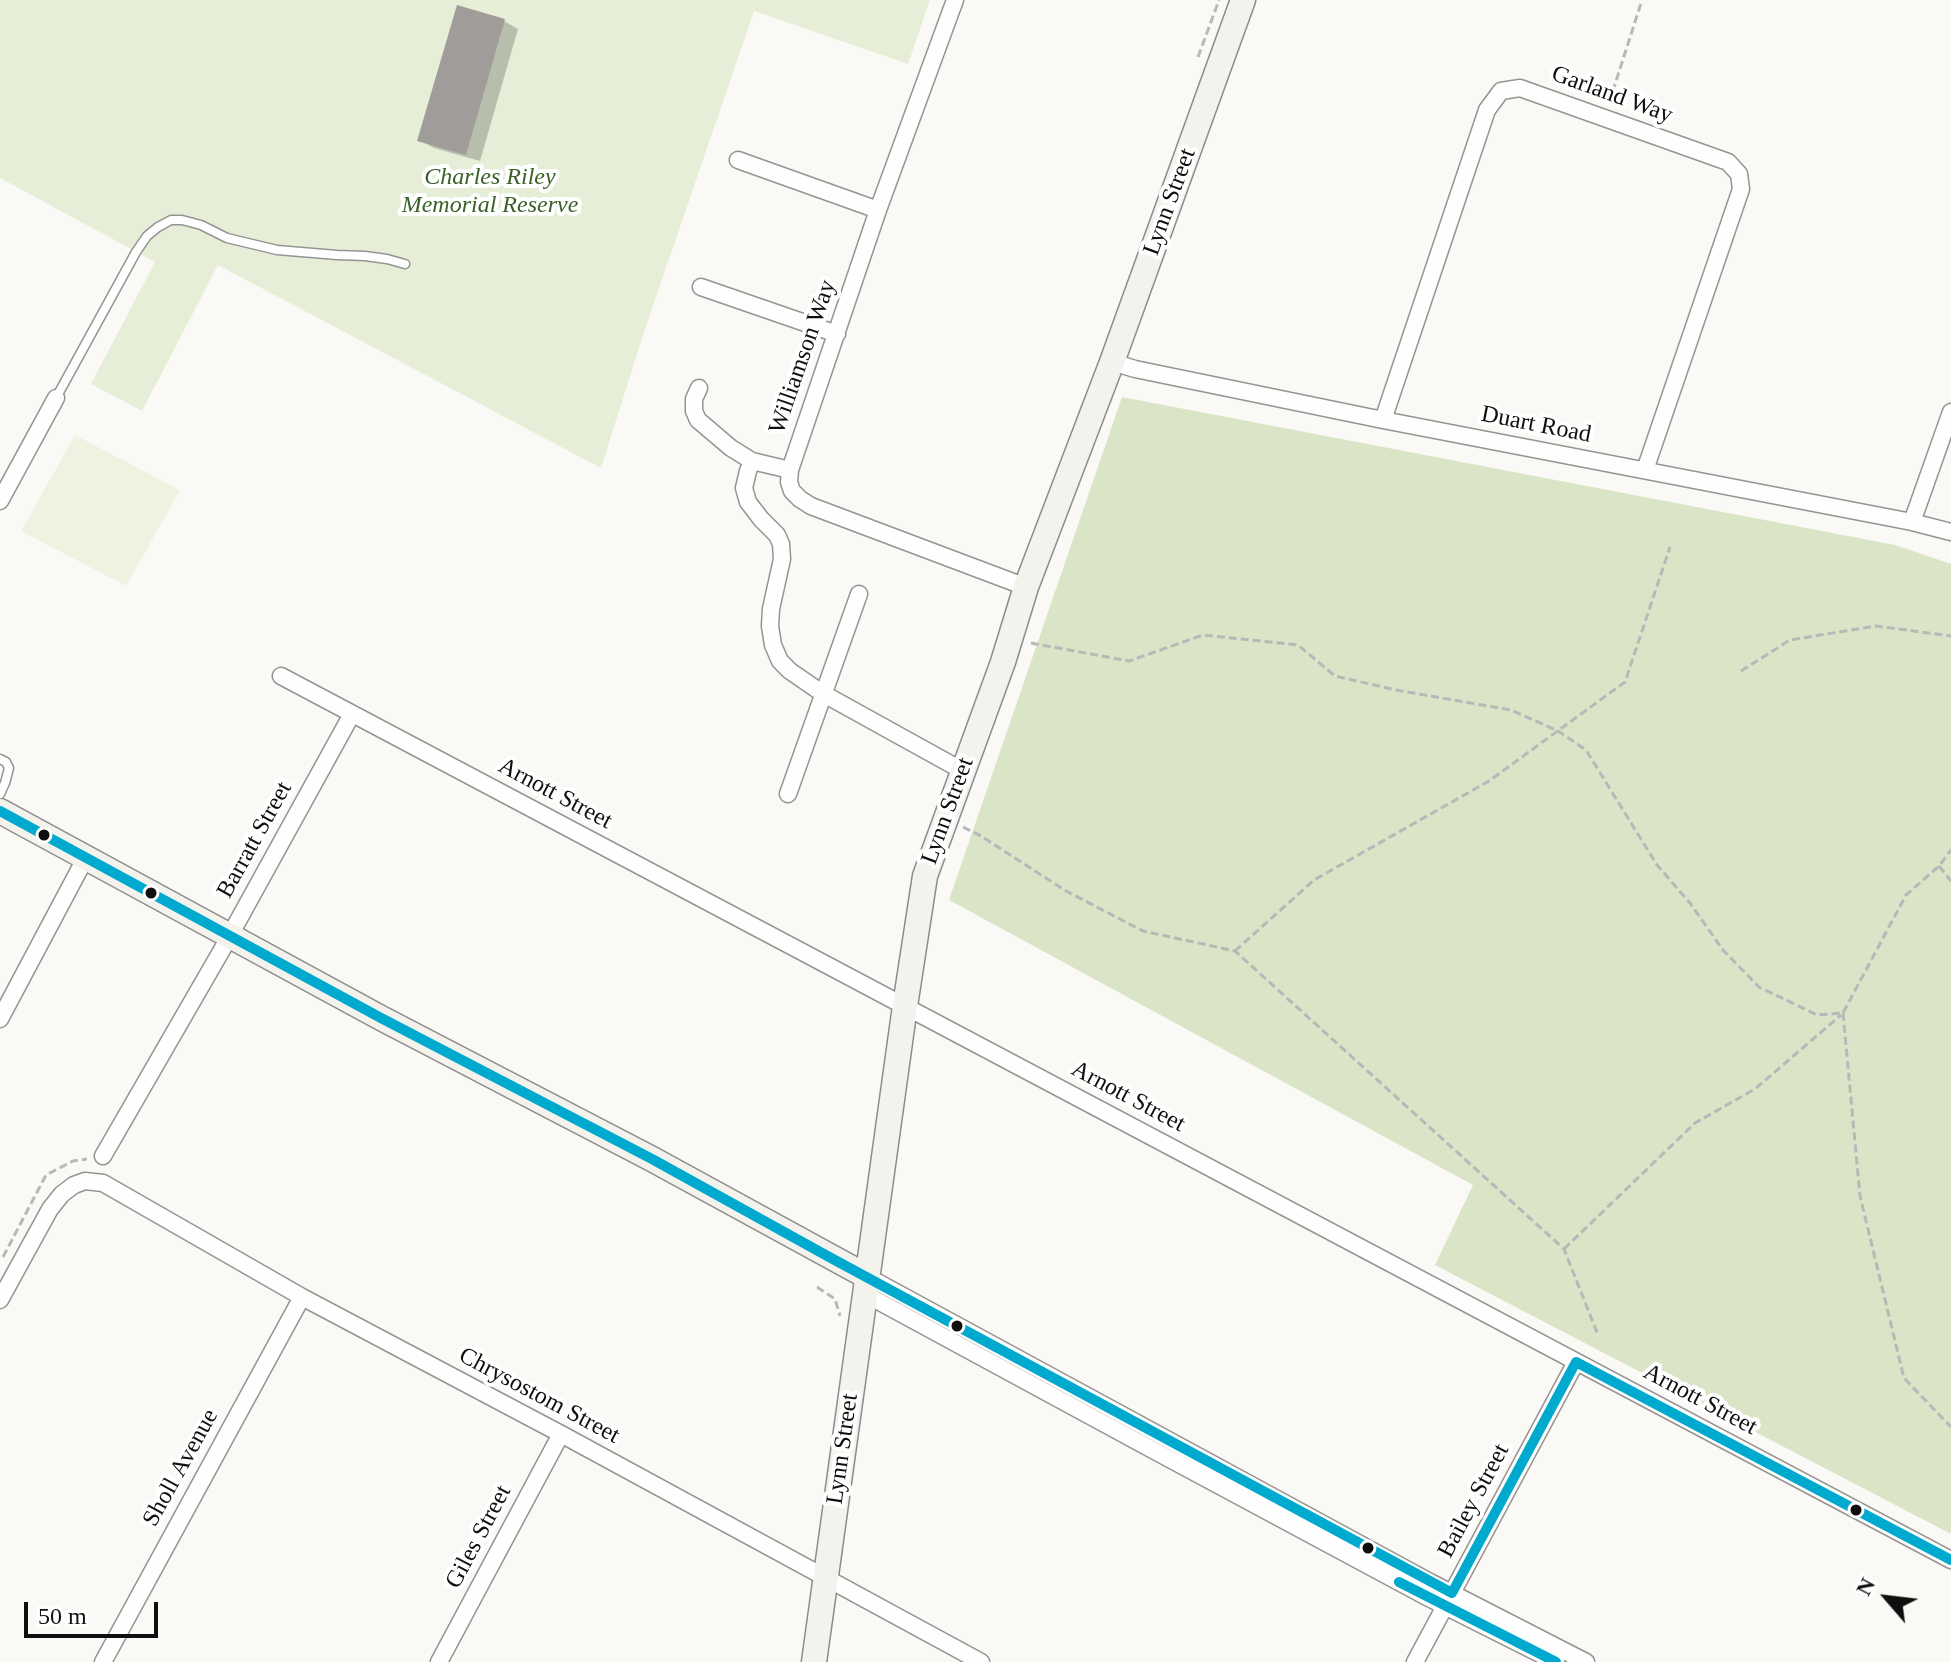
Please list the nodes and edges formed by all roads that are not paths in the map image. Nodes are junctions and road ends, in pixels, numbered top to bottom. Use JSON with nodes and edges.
{"nodes":[{"id":1,"x":955,"y":0,"type":"edge"},
{"id":2,"x":1243,"y":0,"type":"edge"},
{"id":3,"x":738,"y":160,"type":"dead end"},
{"id":4,"x":878,"y":210,"type":"junction"},
{"id":5,"x":405,"y":264,"type":"dead end"},
{"id":6,"x":701,"y":287,"type":"dead end"},
{"id":7,"x":837,"y":334,"type":"junction"},
{"id":8,"x":1112,"y":362,"type":"junction"},
{"id":9,"x":699,"y":388,"type":"dead end"},
{"id":10,"x":56,"y":398,"type":"joint"},
{"id":11,"x":1951,"y":412,"type":"edge"},
{"id":12,"x":1383,"y":420,"type":"junction"},
{"id":13,"x":752,"y":461,"type":"junction"},
{"id":14,"x":790,"y":470,"type":"junction"},
{"id":15,"x":1645,"y":470,"type":"junction"},
{"id":16,"x":0,"y":501,"type":"edge"},
{"id":17,"x":1912,"y":522,"type":"junction"},
{"id":18,"x":1951,"y":532,"type":"edge"},
{"id":19,"x":1026,"y":587,"type":"junction"},
{"id":20,"x":859,"y":594,"type":"dead end"},
{"id":21,"x":281,"y":676,"type":"dead end"},
{"id":22,"x":822,"y":693,"type":"junction"},
{"id":23,"x":352,"y":714,"type":"junction"},
{"id":24,"x":0,"y":759,"type":"edge"},
{"id":25,"x":963,"y":771,"type":"junction"},
{"id":26,"x":0,"y":794,"type":"edge"},
{"id":27,"x":788,"y":794,"type":"dead end"},
{"id":28,"x":0,"y":811,"type":"edge"},
{"id":29,"x":0,"y":829,"type":"edge"},
{"id":30,"x":83,"y":864,"type":"junction"},
{"id":31,"x":226,"y":942,"type":"junction"},
{"id":32,"x":905,"y":1006,"type":"junction"},
{"id":33,"x":0,"y":1019,"type":"edge"},
{"id":34,"x":103,"y":1156,"type":"dead end"},
{"id":35,"x":867,"y":1285,"type":"junction"},
{"id":36,"x":302,"y":1297,"type":"junction"},
{"id":37,"x":0,"y":1300,"type":"edge"},
{"id":38,"x":1576,"y":1362,"type":"junction"},
{"id":39,"x":561,"y":1434,"type":"junction"},
{"id":40,"x":1951,"y":1560,"type":"edge"},
{"id":41,"x":824,"y":1578,"type":"junction"},
{"id":42,"x":1448,"y":1600,"type":"junction"},
{"id":43,"x":103,"y":1662,"type":"edge"},
{"id":44,"x":439,"y":1662,"type":"edge"},
{"id":45,"x":814,"y":1662,"type":"edge"},
{"id":46,"x":981,"y":1662,"type":"edge"},
{"id":47,"x":1415,"y":1662,"type":"edge"},
{"id":48,"x":1556,"y":1662,"type":"edge"},
{"id":49,"x":1586,"y":1662,"type":"edge"}],
"edges":[{"from":1,"to":4,"type":"street","name":"Williamson Way"},
{"from":2,"to":8,"type":"street","name":"Lynn Street"},
{"from":3,"to":4,"type":"street"},
{"from":4,"to":7,"type":"street","name":"Williamson Way"},
{"from":5,"to":10,"type":"lane"},
{"from":6,"to":7,"type":"street"},
{"from":7,"to":14,"type":"street","name":"Williamson Way"},
{"from":8,"to":12,"type":"street","name":"Duart Road"},
{"from":8,"to":19,"type":"street","name":"Lynn Street"},
{"from":9,"to":13,"type":"street"},
{"from":10,"to":16,"type":"street"},
{"from":11,"to":17,"type":"street"},
{"from":12,"to":15,"type":"street","name":"Duart Road"},
{"from":12,"to":15,"type":"street","name":"Garland Way"},
{"from":13,"to":14,"type":"street"},
{"from":13,"to":22,"type":"street"},
{"from":14,"to":19,"type":"street","name":"Williamson Way"},
{"from":15,"to":17,"type":"street","name":"Duart Road"},
{"from":17,"to":18,"type":"street","name":"Duart Road"},
{"from":19,"to":25,"type":"street","name":"Lynn Street"},
{"from":20,"to":22,"type":"street"},
{"from":21,"to":23,"type":"street","name":"Arnott Street"},
{"from":22,"to":25,"type":"street"},
{"from":22,"to":27,"type":"street"},
{"from":23,"to":31,"type":"street","name":"Barratt Street"},
{"from":23,"to":32,"type":"street","name":"Arnott Street"},
{"from":24,"to":26,"type":"lane"},
{"from":25,"to":32,"type":"street","name":"Lynn Street"},
{"from":28,"to":30,"type":"street"},
{"from":29,"to":30,"type":"street"},
{"from":30,"to":31,"type":"street"},
{"from":30,"to":33,"type":"street"},
{"from":31,"to":34,"type":"street","name":"Barratt Street"},
{"from":31,"to":35,"type":"street"},
{"from":32,"to":35,"type":"street","name":"Lynn Street"},
{"from":32,"to":38,"type":"street","name":"Arnott Street"},
{"from":35,"to":41,"type":"street","name":"Lynn Street"},
{"from":35,"to":42,"type":"street"},
{"from":36,"to":37,"type":"street","name":"Chrysostom Street"},
{"from":36,"to":39,"type":"street","name":"Chrysostom Street"},
{"from":36,"to":43,"type":"street","name":"Sholl Avenue"},
{"from":38,"to":40,"type":"street","name":"Arnott Street"},
{"from":38,"to":42,"type":"street","name":"Bailey Street"},
{"from":39,"to":41,"type":"street","name":"Chrysostom Street"},
{"from":39,"to":44,"type":"street","name":"Giles Street"},
{"from":41,"to":45,"type":"street","name":"Lynn Street"},
{"from":41,"to":46,"type":"street","name":"Chrysostom Street"},
{"from":42,"to":47,"type":"street","name":"Bailey Street"},
{"from":42,"to":48,"type":"street"},
{"from":42,"to":49,"type":"street"}]}
